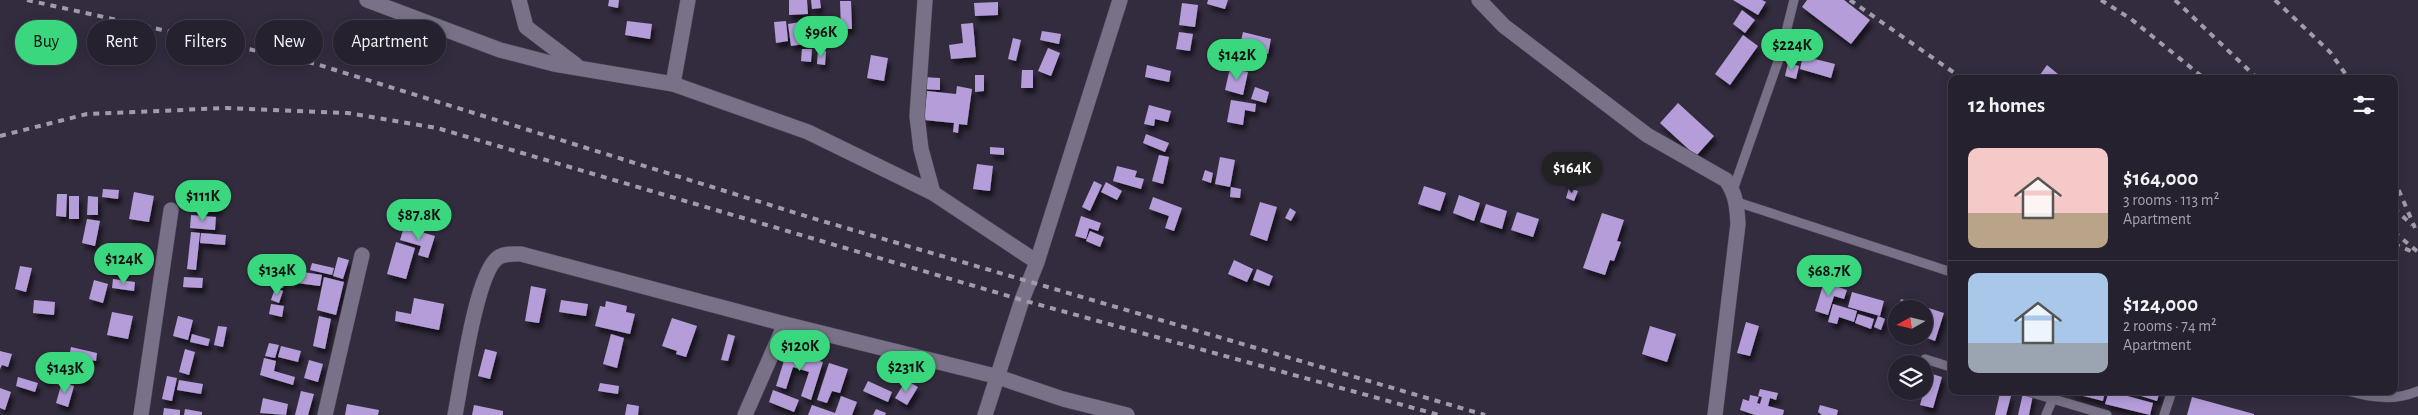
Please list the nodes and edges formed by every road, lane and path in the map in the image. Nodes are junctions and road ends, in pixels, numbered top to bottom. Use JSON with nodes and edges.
{"nodes":[{"id":1,"x":367,"y":0,"type":"edge"},
{"id":2,"x":519,"y":0,"type":"edge"},
{"id":3,"x":688,"y":0,"type":"edge"},
{"id":4,"x":925,"y":0,"type":"edge"},
{"id":5,"x":1120,"y":0,"type":"edge"},
{"id":6,"x":1479,"y":0,"type":"edge"},
{"id":7,"x":1794,"y":0,"type":"edge"},
{"id":8,"x":578,"y":67,"type":"junction"},
{"id":9,"x":673,"y":84,"type":"junction"},
{"id":10,"x":933,"y":193,"type":"junction"},
{"id":11,"x":1735,"y":196,"type":"junction"},
{"id":12,"x":171,"y":210,"type":"dead end"},
{"id":13,"x":362,"y":255,"type":"dead end"},
{"id":14,"x":1037,"y":262,"type":"junction"},
{"id":15,"x":1948,"y":271,"type":"edge"},
{"id":16,"x":785,"y":324,"type":"junction"},
{"id":17,"x":1933,"y":361,"type":"edge"},
{"id":18,"x":1948,"y":366,"type":"edge"},
{"id":19,"x":996,"y":376,"type":"junction"},
{"id":20,"x":2418,"y":391,"type":"edge"},
{"id":21,"x":2171,"y":395,"type":"edge"},
{"id":22,"x":2369,"y":395,"type":"edge"},
{"id":23,"x":2055,"y":396,"type":"edge"},
{"id":24,"x":141,"y":415,"type":"edge"},
{"id":25,"x":325,"y":415,"type":"edge"},
{"id":26,"x":455,"y":415,"type":"edge"},
{"id":27,"x":745,"y":415,"type":"edge"},
{"id":28,"x":985,"y":415,"type":"edge"},
{"id":29,"x":1127,"y":415,"type":"edge"},
{"id":30,"x":1716,"y":415,"type":"edge"},
{"id":31,"x":2046,"y":415,"type":"edge"},
{"id":32,"x":2107,"y":415,"type":"edge"},
{"id":33,"x":2164,"y":415,"type":"edge"}],
"edges":[{"from":1,"to":8,"type":"street"},
{"from":2,"to":8,"type":"street"},
{"from":3,"to":9,"type":"street"},
{"from":4,"to":10,"type":"street"},
{"from":5,"to":14,"type":"street"},
{"from":6,"to":11,"type":"street"},
{"from":7,"to":11,"type":"lane"},
{"from":8,"to":9,"type":"street"},
{"from":9,"to":10,"type":"street"},
{"from":10,"to":14,"type":"street"},
{"from":11,"to":15,"type":"lane"},
{"from":11,"to":30,"type":"street"},
{"from":12,"to":24,"type":"street"},
{"from":13,"to":25,"type":"street"},
{"from":14,"to":19,"type":"street"},
{"from":16,"to":19,"type":"street"},
{"from":16,"to":26,"type":"street"},
{"from":16,"to":27,"type":"street"},
{"from":17,"to":18,"type":"lane"},
{"from":19,"to":28,"type":"street"},
{"from":19,"to":29,"type":"street"},
{"from":20,"to":22,"type":"lane"},
{"from":21,"to":33,"type":"lane"},
{"from":23,"to":31,"type":"lane"},
{"from":23,"to":32,"type":"lane"}]}
